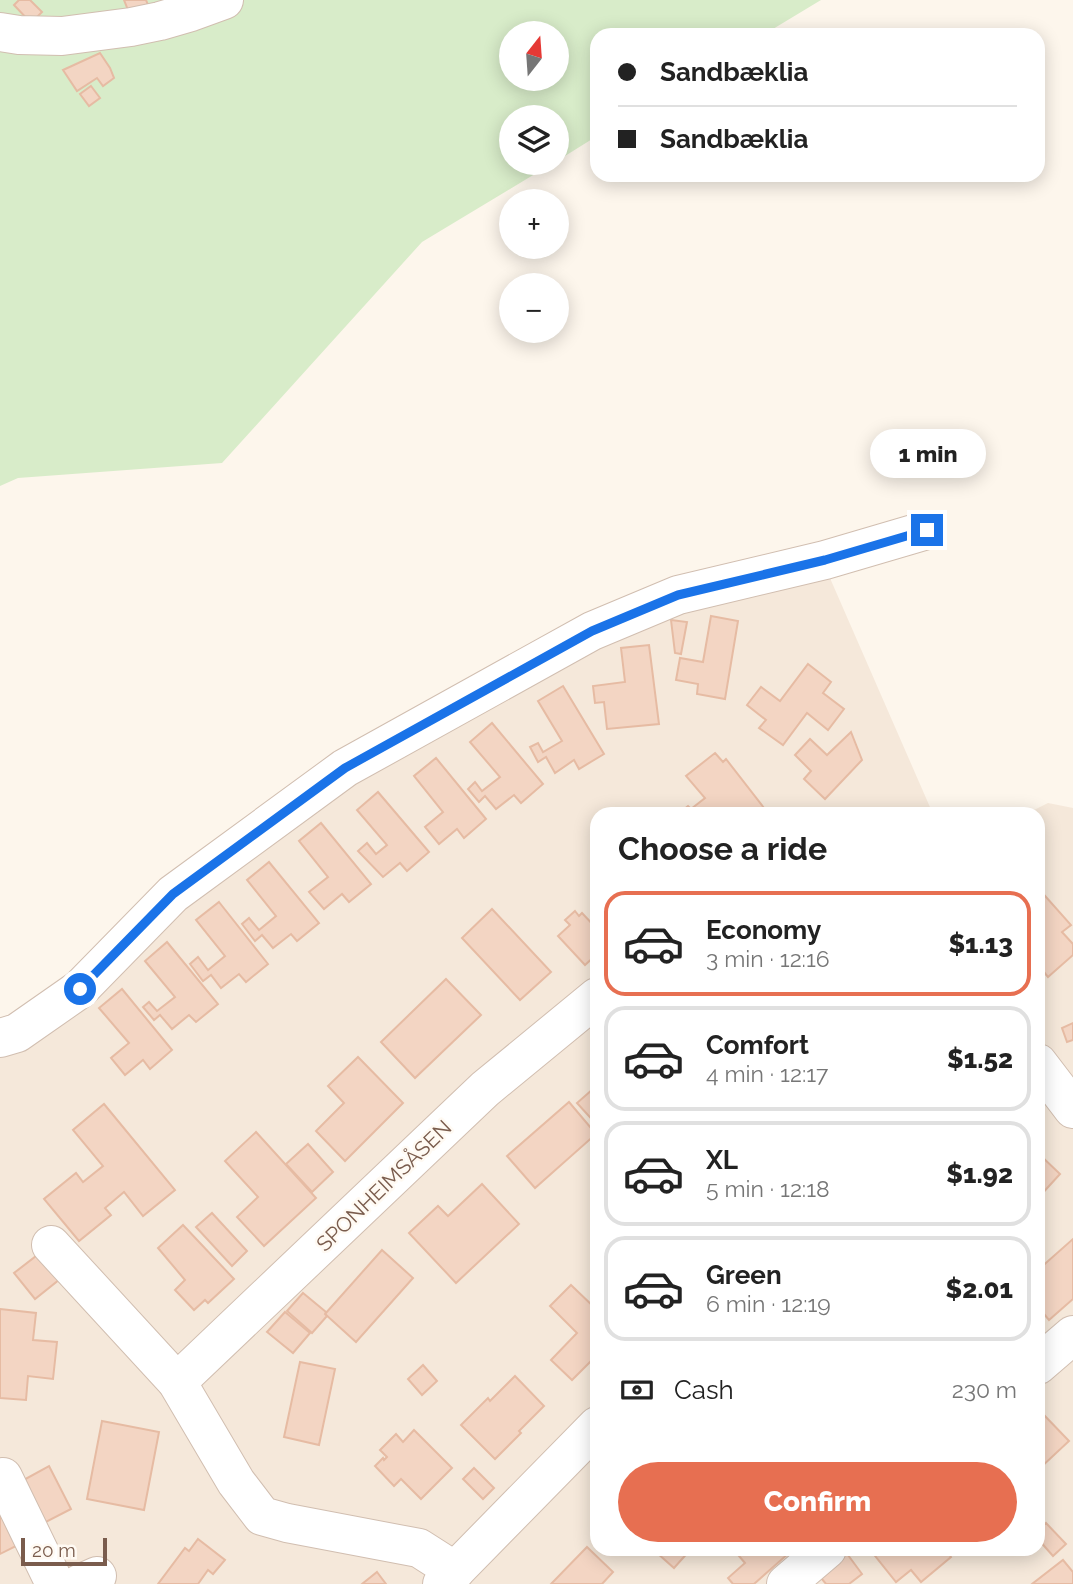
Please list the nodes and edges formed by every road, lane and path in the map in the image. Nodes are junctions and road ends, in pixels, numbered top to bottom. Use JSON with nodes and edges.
{"nodes":[{"id":1,"x":224,"y":0,"type":"edge"},
{"id":2,"x":0,"y":32,"type":"edge"},
{"id":3,"x":927,"y":530,"type":"dead end"},
{"id":4,"x":590,"y":1004,"type":"edge"},
{"id":5,"x":0,"y":1038,"type":"edge"},
{"id":6,"x":1045,"y":1072,"type":"edge"},
{"id":7,"x":1073,"y":1109,"type":"edge"},
{"id":8,"x":51,"y":1245,"type":"dead end"},
{"id":9,"x":1073,"y":1335,"type":"edge"},
{"id":10,"x":1045,"y":1359,"type":"edge"},
{"id":11,"x":177,"y":1382,"type":"junction"},
{"id":12,"x":590,"y":1433,"type":"edge"},
{"id":13,"x":3,"y":1477,"type":"dead end"},
{"id":14,"x":819,"y":1556,"type":"edge"},
{"id":15,"x":449,"y":1577,"type":"edge"},
{"id":16,"x":55,"y":1584,"type":"edge"},
{"id":17,"x":786,"y":1584,"type":"edge"}],
"edges":[{"from":1,"to":2,"type":"street"},
{"from":3,"to":5,"type":"street"},
{"from":4,"to":11,"type":"street","name":"SPONHEIMSÅSEN"},
{"from":6,"to":7,"type":"street"},
{"from":8,"to":11,"type":"street"},
{"from":9,"to":10,"type":"street"},
{"from":11,"to":15,"type":"street"},
{"from":12,"to":15,"type":"street"},
{"from":13,"to":16,"type":"street"},
{"from":14,"to":17,"type":"street"}]}
